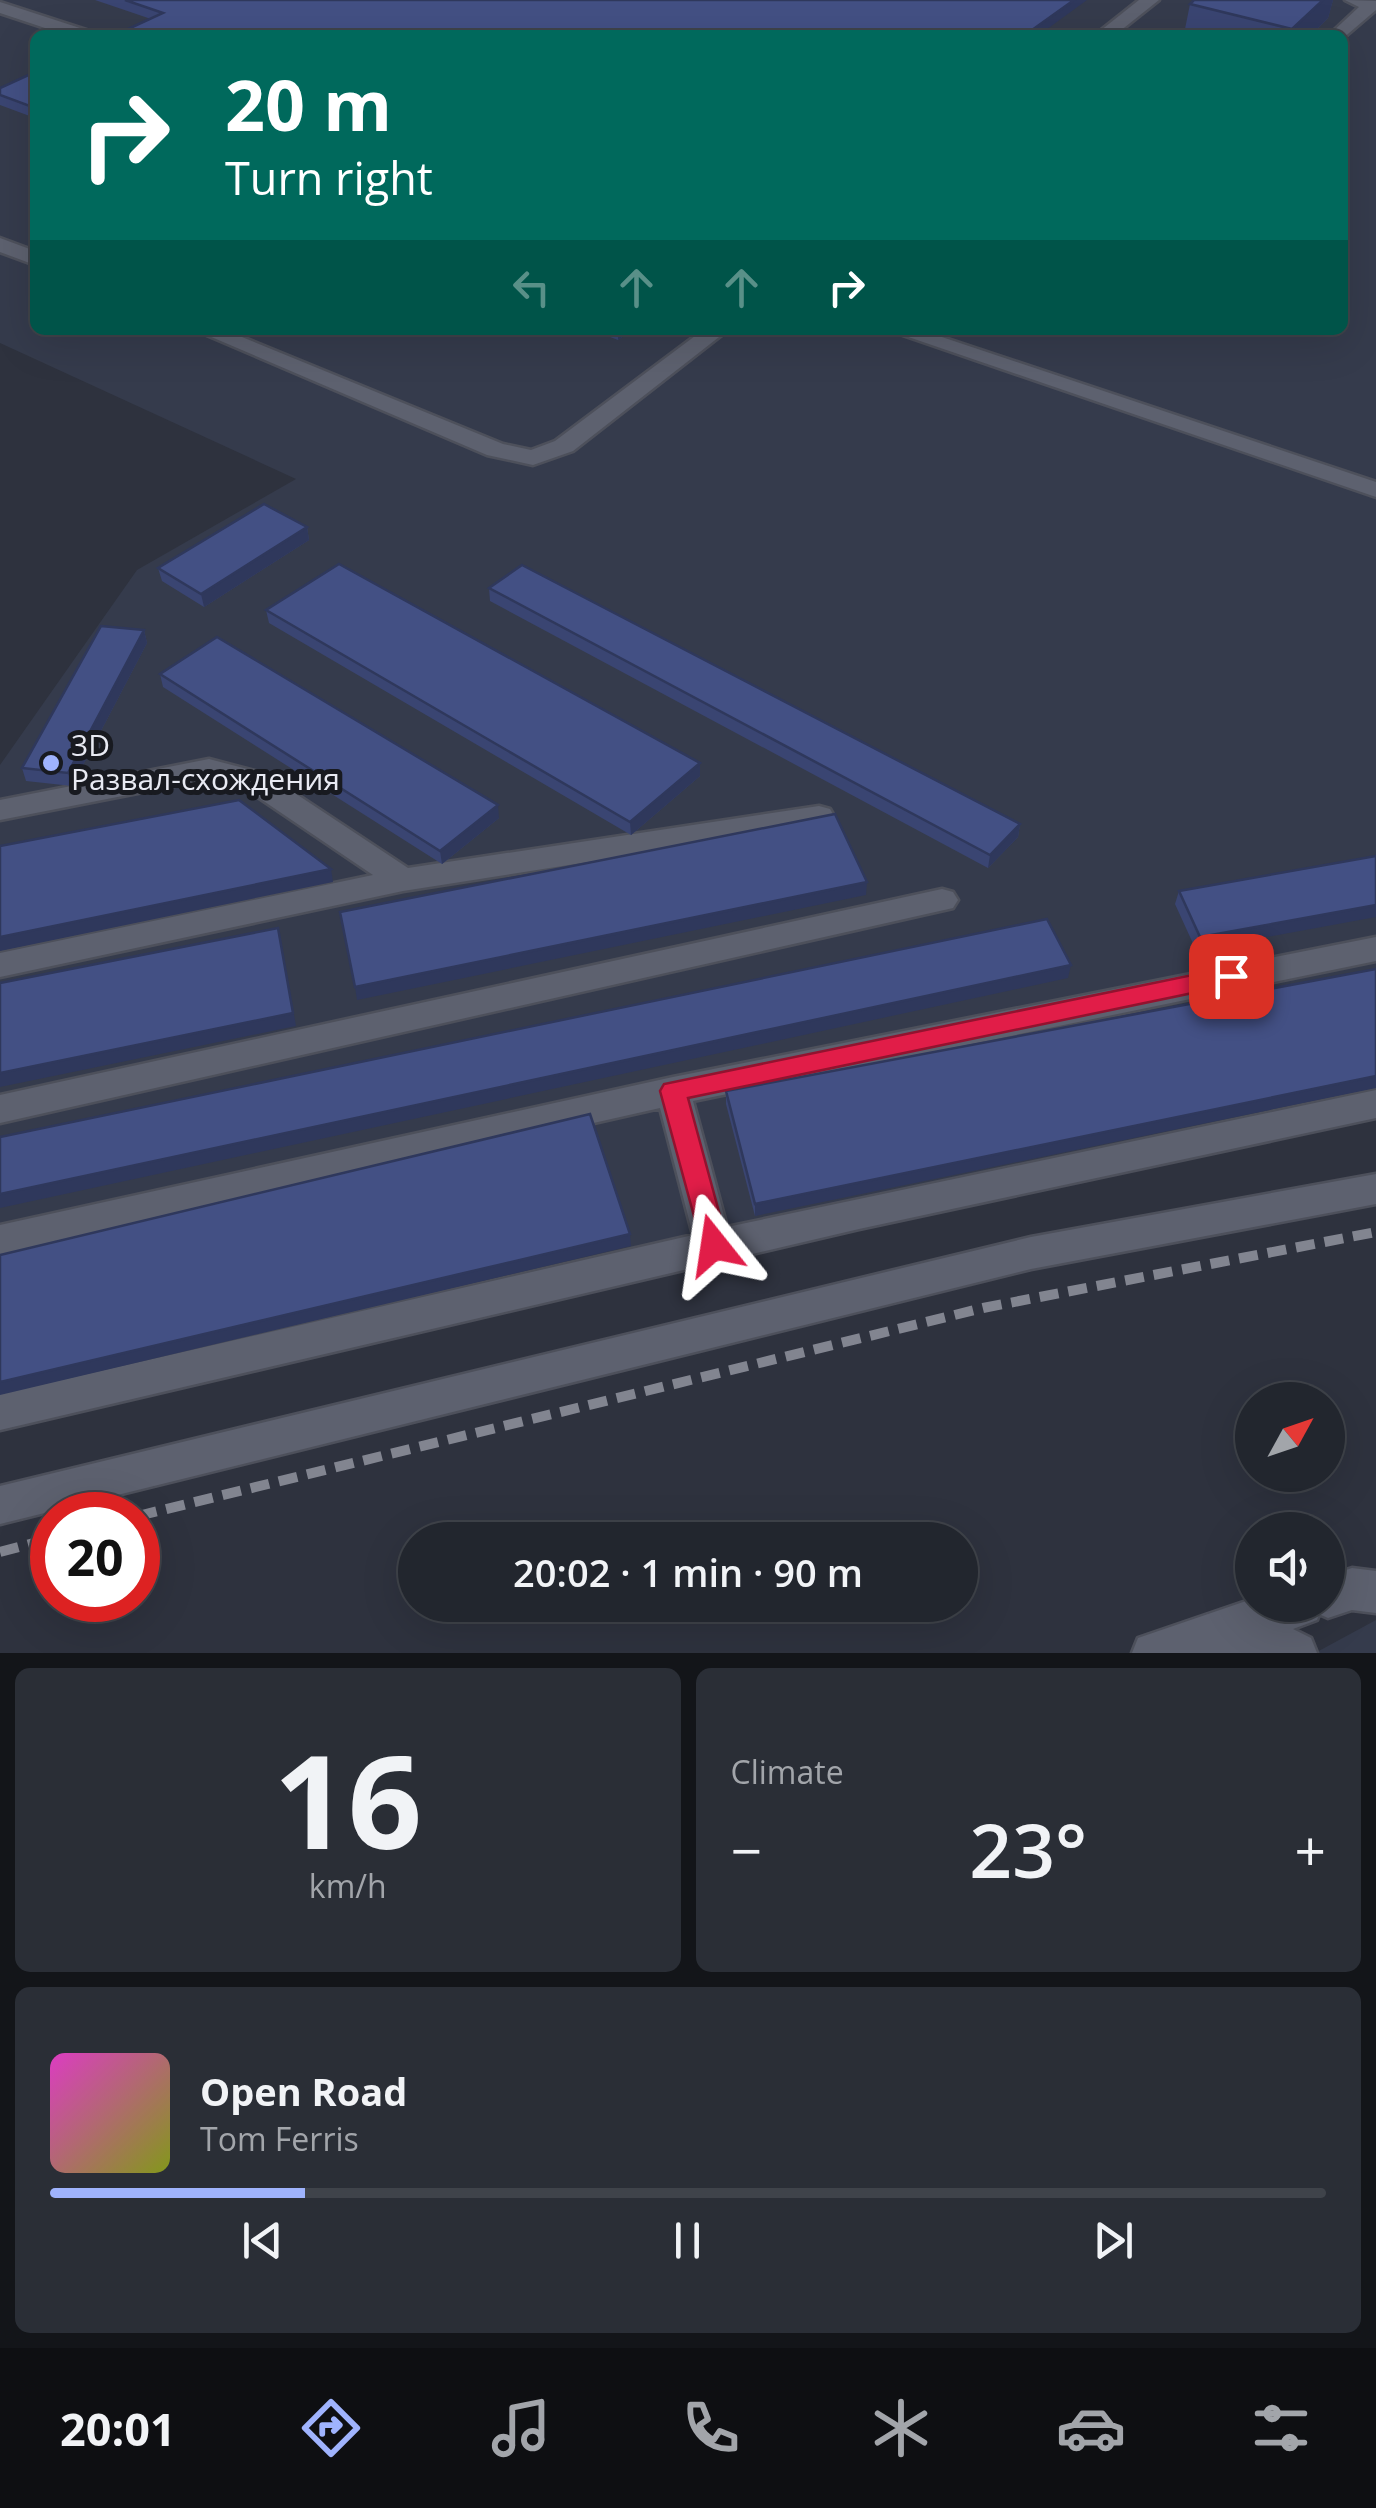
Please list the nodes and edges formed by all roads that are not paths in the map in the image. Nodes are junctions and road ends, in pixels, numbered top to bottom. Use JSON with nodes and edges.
{"nodes":[{"id":1,"x":1150,"y":0,"type":"edge"},
{"id":2,"x":1354,"y":0,"type":"edge"},
{"id":3,"x":0,"y":7,"type":"edge"},
{"id":4,"x":69,"y":30,"type":"edge"},
{"id":5,"x":1111,"y":30,"type":"edge"},
{"id":6,"x":1343,"y":30,"type":"edge"},
{"id":7,"x":0,"y":244,"type":"edge"},
{"id":8,"x":30,"y":257,"type":"edge"},
{"id":9,"x":218,"y":335,"type":"edge"},
{"id":10,"x":710,"y":335,"type":"edge"},
{"id":11,"x":914,"y":335,"type":"edge"},
{"id":12,"x":1376,"y":490,"type":"edge"},
{"id":13,"x":0,"y":810,"type":"edge"},
{"id":14,"x":819,"y":816,"type":"edge"},
{"id":15,"x":402,"y":880,"type":"junction"},
{"id":16,"x":942,"y":900,"type":"dead end"},
{"id":17,"x":1376,"y":949,"type":"edge"},
{"id":18,"x":0,"y":966,"type":"edge"},
{"id":19,"x":673,"y":1091,"type":"junction"},
{"id":20,"x":1376,"y":1104,"type":"edge"},
{"id":21,"x":0,"y":1109,"type":"edge"},
{"id":22,"x":1376,"y":1189,"type":"edge"},
{"id":23,"x":0,"y":1241,"type":"edge"},
{"id":24,"x":714,"y":1245,"type":"junction"},
{"id":25,"x":0,"y":1412,"type":"edge"},
{"id":26,"x":0,"y":1505,"type":"edge"},
{"id":27,"x":1345,"y":1591,"type":"edge"},
{"id":28,"x":1376,"y":1592,"type":"edge"},
{"id":29,"x":1248,"y":1622,"type":"edge"},
{"id":30,"x":1217,"y":1632,"type":"junction"},
{"id":31,"x":1153,"y":1653,"type":"edge"},
{"id":32,"x":1296,"y":1653,"type":"edge"}],
"edges":[{"from":1,"to":5,"type":"lane"},
{"from":2,"to":6,"type":"lane"},
{"from":3,"to":4,"type":"lane"},
{"from":7,"to":8,"type":"lane"},
{"from":9,"to":10,"type":"lane"},
{"from":11,"to":12,"type":"lane"},
{"from":13,"to":15,"type":"lane"},
{"from":14,"to":15,"type":"lane"},
{"from":15,"to":18,"type":"lane"},
{"from":16,"to":21,"type":"lane"},
{"from":17,"to":19,"type":"lane"},
{"from":19,"to":23,"type":"lane"},
{"from":19,"to":24,"type":"lane"},
{"from":20,"to":24,"type":"lane"},
{"from":22,"to":26,"type":"lane"},
{"from":24,"to":25,"type":"lane"},
{"from":27,"to":28,"type":"lane"},
{"from":29,"to":30,"type":"lane"},
{"from":30,"to":31,"type":"lane"},
{"from":30,"to":32,"type":"lane"}]}
